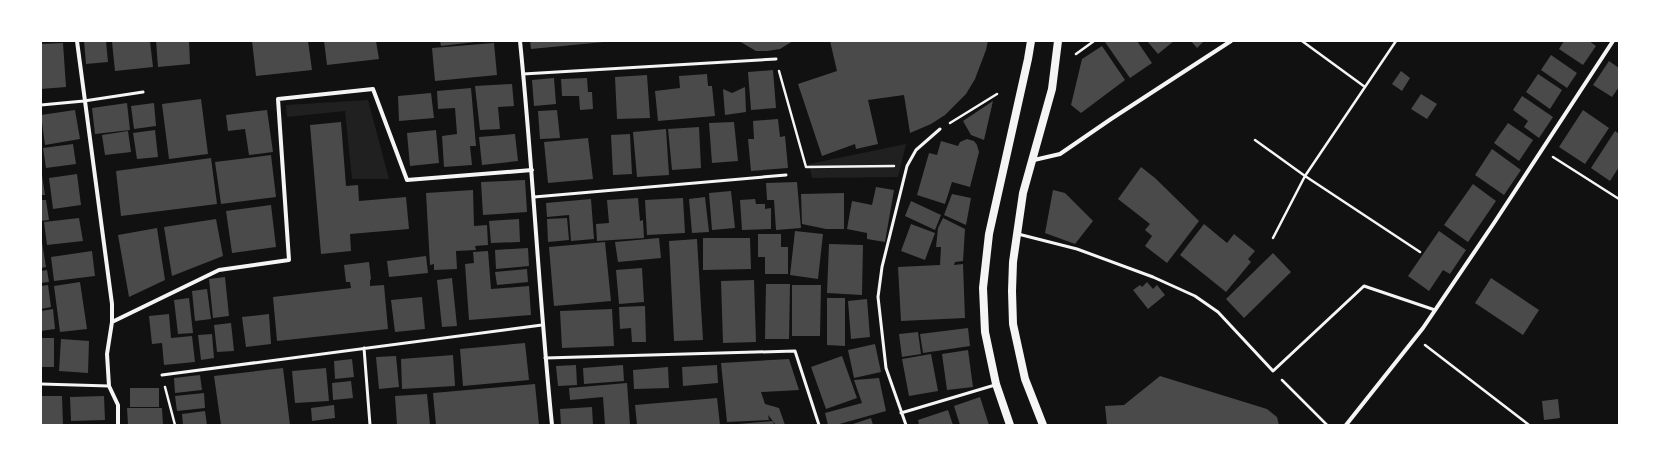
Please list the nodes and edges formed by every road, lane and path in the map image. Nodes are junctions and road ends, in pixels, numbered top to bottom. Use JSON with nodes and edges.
{"nodes":[{"id":1,"x":77,"y":41,"type":"edge"},
{"id":2,"x":520,"y":41,"type":"edge"},
{"id":3,"x":1031,"y":41,"type":"edge"},
{"id":4,"x":1058,"y":41,"type":"edge"},
{"id":5,"x":1094,"y":41,"type":"edge"},
{"id":6,"x":1231,"y":41,"type":"edge"},
{"id":7,"x":1302,"y":41,"type":"edge"},
{"id":8,"x":1396,"y":41,"type":"edge"},
{"id":9,"x":1613,"y":41,"type":"edge"},
{"id":10,"x":1076,"y":54,"type":"dead end"},
{"id":11,"x":776,"y":59,"type":"joint"},
{"id":12,"x":523,"y":74,"type":"junction"},
{"id":13,"x":1365,"y":87,"type":"junction"},
{"id":14,"x":143,"y":92,"type":"dead end"},
{"id":15,"x":997,"y":94,"type":"dead end"},
{"id":16,"x":84,"y":101,"type":"junction"},
{"id":17,"x":41,"y":105,"type":"edge"},
{"id":18,"x":940,"y":129,"type":"joint"},
{"id":19,"x":1254,"y":140,"type":"dead end"},
{"id":20,"x":1542,"y":150,"type":"junction"},
{"id":21,"x":1034,"y":160,"type":"junction"},
{"id":22,"x":907,"y":166,"type":"junction"},
{"id":23,"x":532,"y":170,"type":"junction"},
{"id":24,"x":786,"y":175,"type":"dead end"},
{"id":25,"x":1305,"y":176,"type":"junction"},
{"id":26,"x":534,"y":197,"type":"junction"},
{"id":27,"x":1619,"y":199,"type":"edge"},
{"id":28,"x":1017,"y":234,"type":"junction"},
{"id":29,"x":1273,"y":238,"type":"dead end"},
{"id":30,"x":1420,"y":252,"type":"dead end"},
{"id":31,"x":1435,"y":310,"type":"junction"},
{"id":32,"x":112,"y":322,"type":"junction"},
{"id":33,"x":542,"y":325,"type":"junction"},
{"id":34,"x":1415,"y":337,"type":"junction"},
{"id":35,"x":364,"y":348,"type":"junction"},
{"id":36,"x":545,"y":358,"type":"junction"},
{"id":37,"x":1273,"y":371,"type":"junction"},
{"id":38,"x":162,"y":375,"type":"joint"},
{"id":39,"x":41,"y":384,"type":"edge"},
{"id":40,"x":996,"y":384,"type":"junction"},
{"id":41,"x":109,"y":386,"type":"junction"},
{"id":42,"x":901,"y":413,"type":"junction"},
{"id":43,"x":118,"y":425,"type":"edge"},
{"id":44,"x":175,"y":425,"type":"edge"},
{"id":45,"x":370,"y":425,"type":"edge"},
{"id":46,"x":552,"y":425,"type":"edge"},
{"id":47,"x":819,"y":425,"type":"edge"},
{"id":48,"x":906,"y":425,"type":"edge"},
{"id":49,"x":1010,"y":425,"type":"edge"},
{"id":50,"x":1043,"y":425,"type":"edge"},
{"id":51,"x":1327,"y":425,"type":"edge"},
{"id":52,"x":1346,"y":425,"type":"edge"},
{"id":53,"x":1529,"y":425,"type":"edge"}],
"edges":[{"from":1,"to":16,"type":"street"},
{"from":2,"to":12,"type":"street"},
{"from":3,"to":40,"type":"main road"},
{"from":4,"to":21,"type":"main road"},
{"from":5,"to":10,"type":"path"},
{"from":6,"to":21,"type":"street"},
{"from":7,"to":13,"type":"path"},
{"from":8,"to":13,"type":"path"},
{"from":9,"to":20,"type":"street"},
{"from":11,"to":12,"type":"lane"},
{"from":11,"to":22,"type":"path"},
{"from":12,"to":23,"type":"street"},
{"from":13,"to":25,"type":"path"},
{"from":14,"to":16,"type":"lane"},
{"from":15,"to":18,"type":"path"},
{"from":16,"to":17,"type":"lane"},
{"from":16,"to":32,"type":"street"},
{"from":18,"to":22,"type":"lane"},
{"from":19,"to":25,"type":"path"},
{"from":20,"to":27,"type":"path"},
{"from":20,"to":31,"type":"street"},
{"from":21,"to":28,"type":"main road"},
{"from":22,"to":42,"type":"lane"},
{"from":23,"to":26,"type":"street"},
{"from":23,"to":32,"type":"street"},
{"from":24,"to":26,"type":"lane"},
{"from":25,"to":29,"type":"path"},
{"from":25,"to":30,"type":"path"},
{"from":26,"to":33,"type":"street"},
{"from":28,"to":37,"type":"lane"},
{"from":28,"to":50,"type":"main road"},
{"from":31,"to":34,"type":"street"},
{"from":31,"to":37,"type":"lane"},
{"from":32,"to":41,"type":"street"},
{"from":33,"to":35,"type":"lane"},
{"from":33,"to":36,"type":"street"},
{"from":34,"to":52,"type":"street"},
{"from":34,"to":53,"type":"path"},
{"from":35,"to":38,"type":"lane"},
{"from":35,"to":45,"type":"lane"},
{"from":36,"to":46,"type":"street"},
{"from":36,"to":47,"type":"lane"},
{"from":37,"to":51,"type":"path"},
{"from":38,"to":44,"type":"path"},
{"from":39,"to":41,"type":"lane"},
{"from":40,"to":42,"type":"lane"},
{"from":40,"to":49,"type":"main road"},
{"from":41,"to":43,"type":"street"},
{"from":42,"to":48,"type":"lane"}]}
